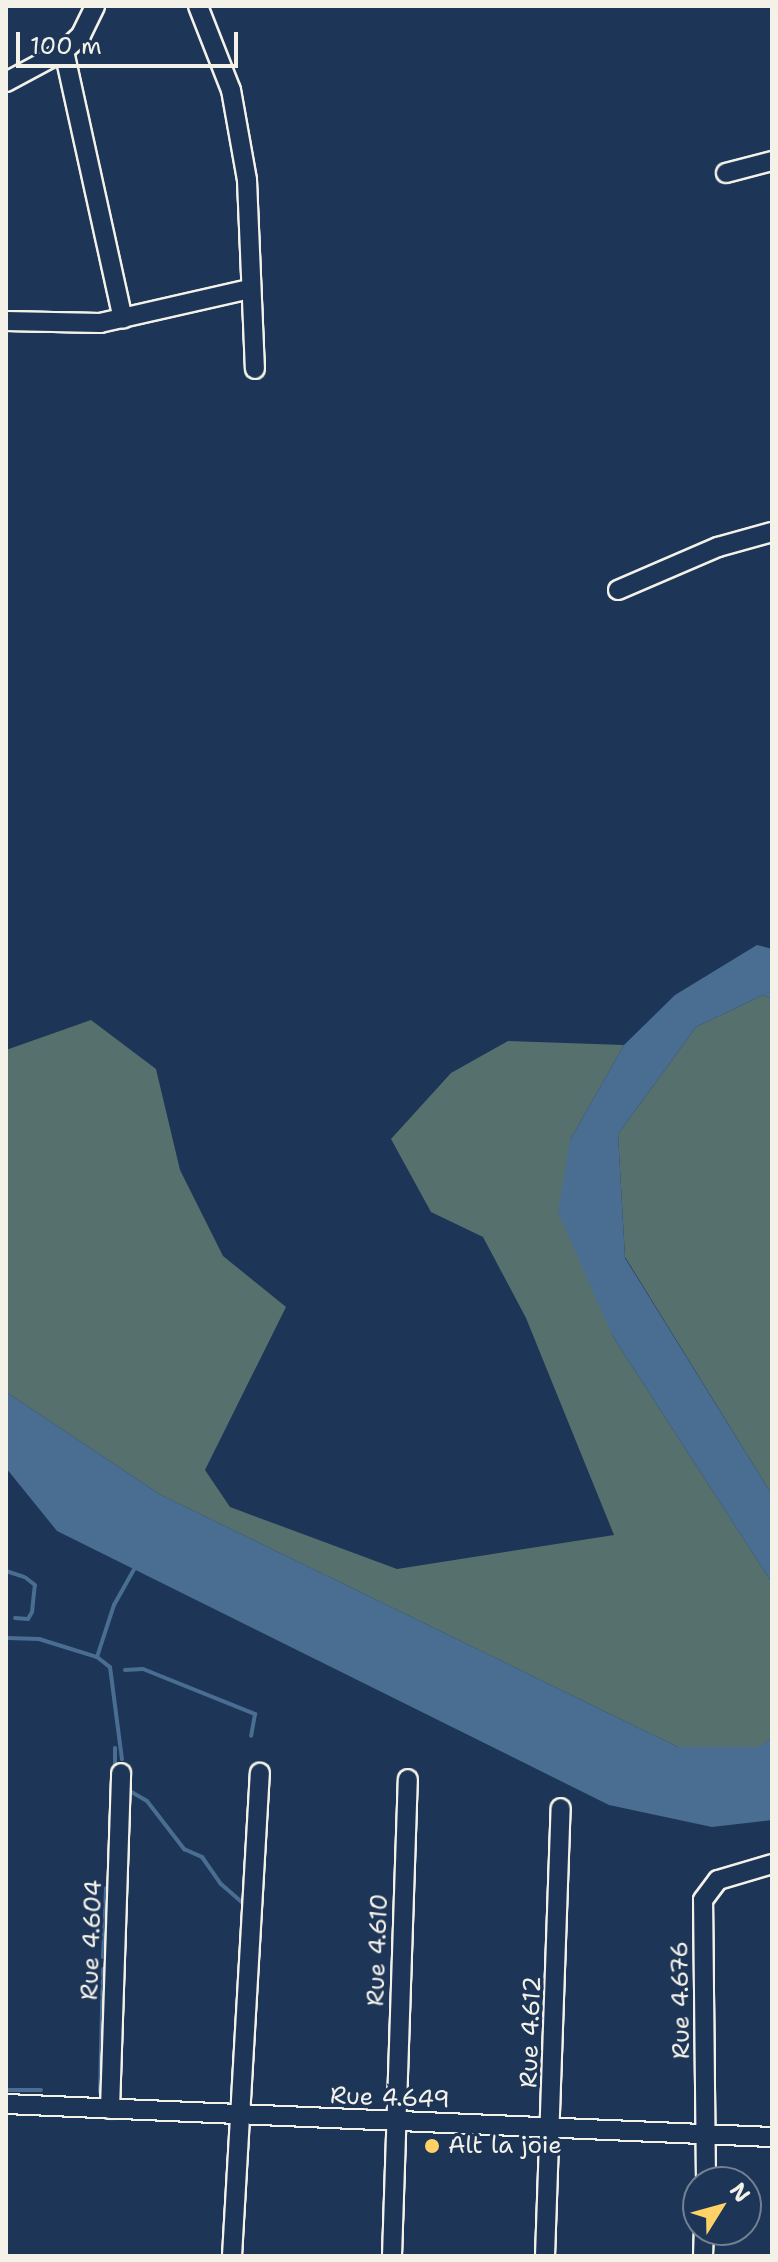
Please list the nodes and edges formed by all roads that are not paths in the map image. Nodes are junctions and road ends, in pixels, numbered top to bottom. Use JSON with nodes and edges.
{"nodes":[{"id":1,"x":95,"y":6,"type":"edge"},
{"id":2,"x":198,"y":6,"type":"edge"},
{"id":3,"x":64,"y":51,"type":"junction"},
{"id":4,"x":6,"y":82,"type":"edge"},
{"id":5,"x":772,"y":161,"type":"edge"},
{"id":6,"x":726,"y":173,"type":"dead end"},
{"id":7,"x":250,"y":289,"type":"junction"},
{"id":8,"x":123,"y":319,"type":"junction"},
{"id":9,"x":6,"y":321,"type":"edge"},
{"id":10,"x":255,"y":369,"type":"dead end"},
{"id":11,"x":772,"y":532,"type":"edge"},
{"id":12,"x":618,"y":590,"type":"dead end"},
{"id":13,"x":121,"y":1773,"type":"dead end"},
{"id":14,"x":260,"y":1773,"type":"dead end"},
{"id":15,"x":408,"y":1779,"type":"dead end"},
{"id":16,"x":561,"y":1808,"type":"dead end"},
{"id":17,"x":772,"y":1864,"type":"edge"},
{"id":18,"x":6,"y":2104,"type":"edge"},
{"id":19,"x":110,"y":2109,"type":"junction"},
{"id":20,"x":242,"y":2116,"type":"junction"},
{"id":21,"x":396,"y":2123,"type":"junction"},
{"id":22,"x":552,"y":2127,"type":"junction"},
{"id":23,"x":707,"y":2134,"type":"junction"},
{"id":24,"x":772,"y":2137,"type":"edge"},
{"id":25,"x":706,"y":2166,"type":"edge"},
{"id":26,"x":232,"y":2256,"type":"edge"},
{"id":27,"x":392,"y":2256,"type":"edge"},
{"id":28,"x":545,"y":2256,"type":"edge"}],
"edges":[{"from":1,"to":3,"type":"street"},
{"from":2,"to":7,"type":"street"},
{"from":3,"to":4,"type":"street"},
{"from":3,"to":8,"type":"street"},
{"from":5,"to":6,"type":"street"},
{"from":7,"to":8,"type":"street"},
{"from":7,"to":10,"type":"street"},
{"from":8,"to":9,"type":"street"},
{"from":11,"to":12,"type":"street"},
{"from":13,"to":19,"type":"street","name":"Rue 4.604"},
{"from":14,"to":20,"type":"street"},
{"from":15,"to":21,"type":"street","name":"Rue 4.610"},
{"from":16,"to":22,"type":"street","name":"Rue 4.612"},
{"from":17,"to":23,"type":"street","name":"Rue 4.676"},
{"from":18,"to":19,"type":"street","name":"Rue 4.649"},
{"from":19,"to":20,"type":"street","name":"Rue 4.649"},
{"from":20,"to":21,"type":"street","name":"Rue 4.649"},
{"from":20,"to":26,"type":"street"},
{"from":21,"to":22,"type":"street","name":"Rue 4.649"},
{"from":21,"to":27,"type":"street","name":"Rue 4.610"},
{"from":22,"to":23,"type":"street","name":"Rue 4.649"},
{"from":22,"to":28,"type":"street","name":"Rue 4.612"},
{"from":23,"to":24,"type":"street","name":"Rue 4.649"},
{"from":23,"to":25,"type":"street","name":"Rue 4.676"}]}
